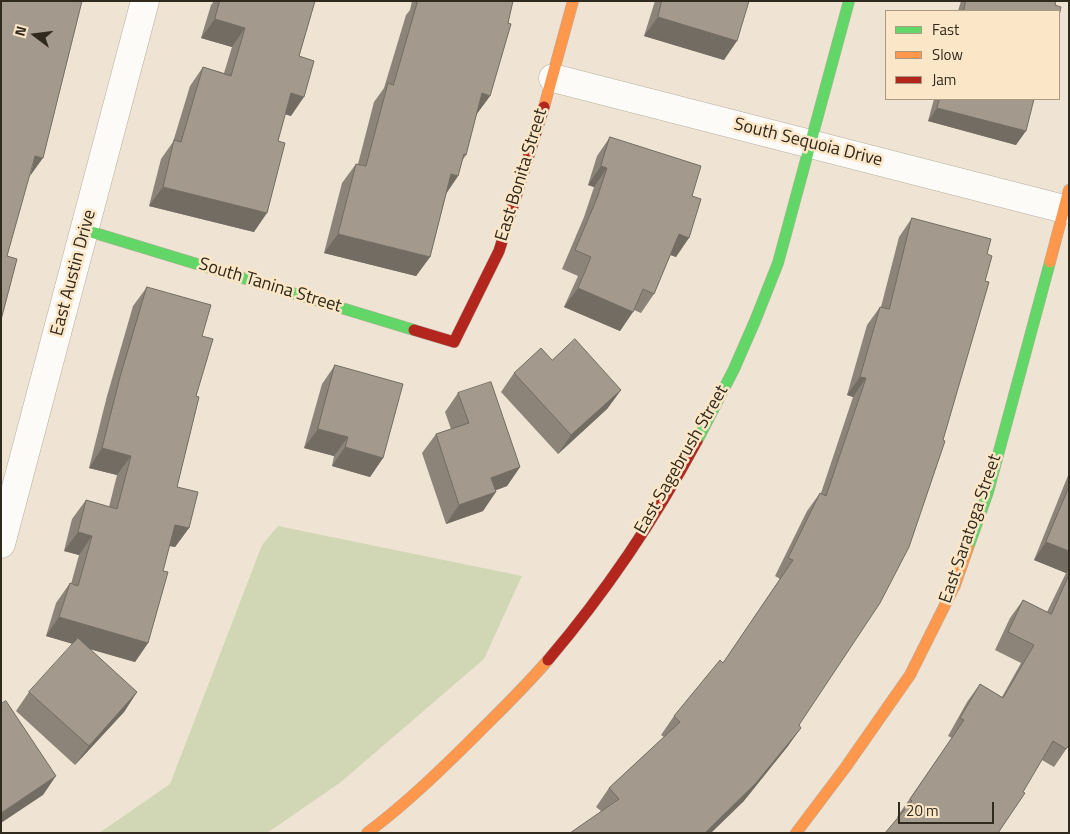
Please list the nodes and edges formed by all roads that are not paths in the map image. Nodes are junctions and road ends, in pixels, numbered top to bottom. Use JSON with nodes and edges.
{"nodes":[{"id":1,"x":145,"y":1,"type":"edge"},
{"id":2,"x":573,"y":1,"type":"edge"},
{"id":3,"x":849,"y":1,"type":"edge"},
{"id":4,"x":553,"y":78,"type":"junction"},
{"id":5,"x":811,"y":144,"type":"junction"},
{"id":6,"x":1066,"y":200,"type":"edge"},
{"id":7,"x":85,"y":230,"type":"junction"},
{"id":8,"x":454,"y":342,"type":"joint"},
{"id":9,"x":1,"y":544,"type":"edge"},
{"id":10,"x":367,"y":833,"type":"edge"},
{"id":11,"x":796,"y":833,"type":"edge"}],
"edges":[{"from":1,"to":7,"type":"street","name":"East Austin Drive"},
{"from":2,"to":4,"type":"street","name":"East Bonita Street"},
{"from":3,"to":5,"type":"street","name":"East Sagebrush Street"},
{"from":4,"to":5,"type":"street","name":"South Sequoia Drive"},
{"from":4,"to":8,"type":"street","name":"East Bonita Street"},
{"from":5,"to":6,"type":"street","name":"South Sequoia Drive"},
{"from":5,"to":10,"type":"street","name":"East Sagebrush Street"},
{"from":6,"to":11,"type":"street","name":"East Saratoga Street"},
{"from":7,"to":8,"type":"street","name":"South Tanina Street"},
{"from":7,"to":9,"type":"street","name":"East Austin Drive"}]}
